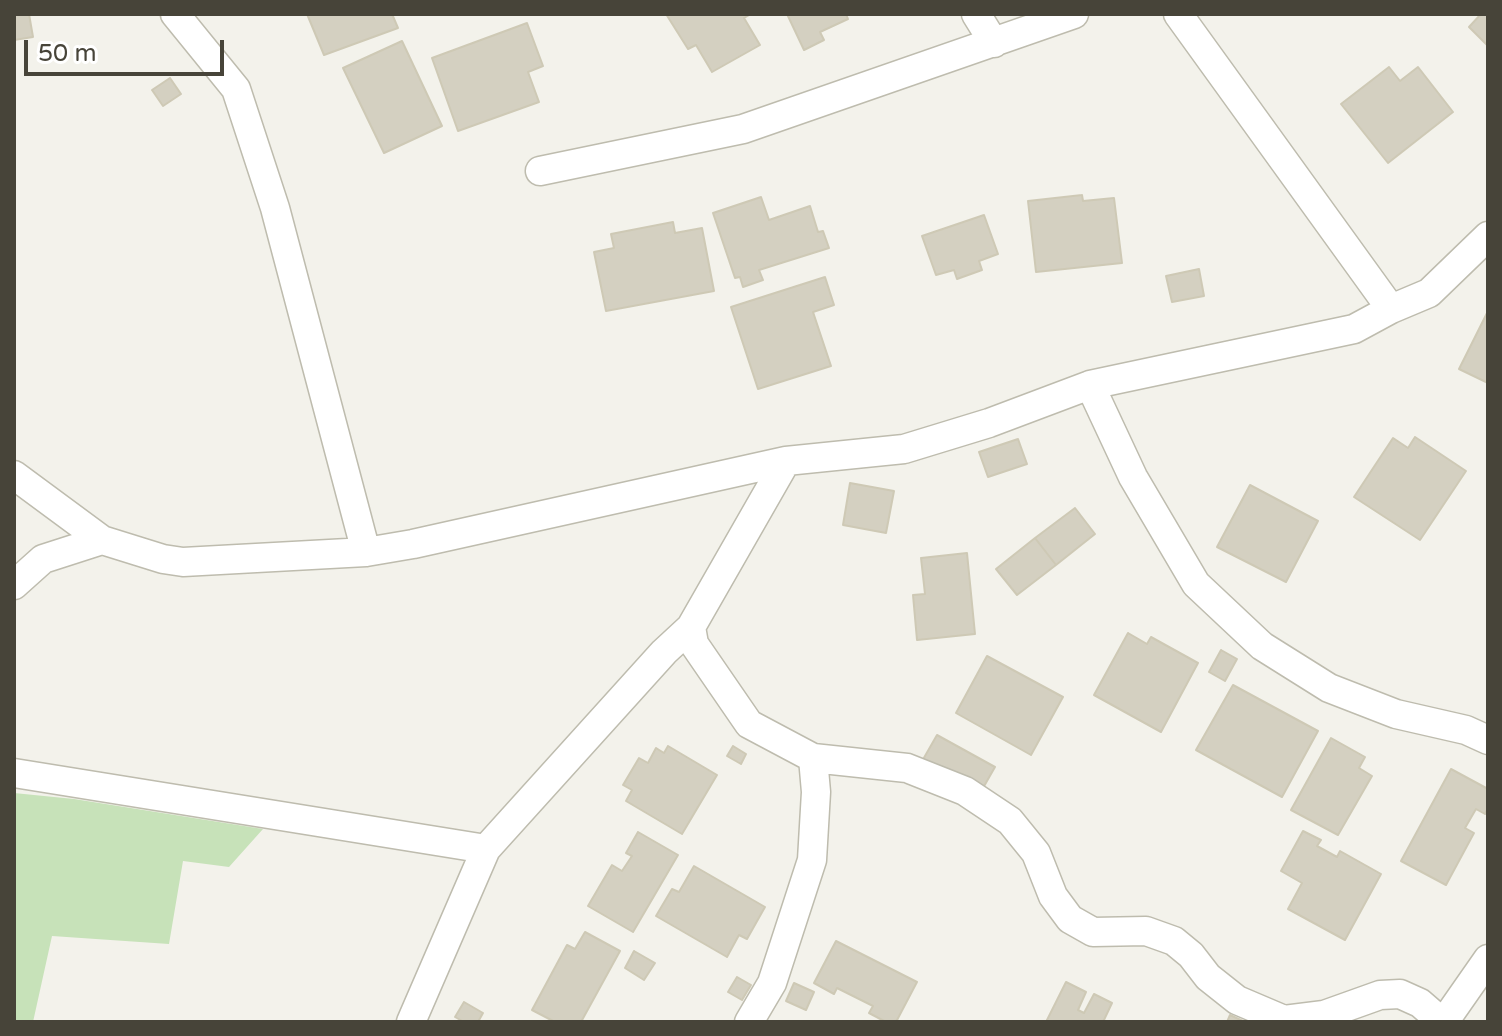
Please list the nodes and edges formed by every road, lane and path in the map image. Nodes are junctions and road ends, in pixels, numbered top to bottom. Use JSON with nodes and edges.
{"nodes":[{"id":1,"x":175,"y":14,"type":"edge"},
{"id":2,"x":976,"y":14,"type":"edge"},
{"id":3,"x":1074,"y":14,"type":"edge"},
{"id":4,"x":1178,"y":14,"type":"edge"},
{"id":5,"x":994,"y":43,"type":"junction"},
{"id":6,"x":540,"y":171,"type":"dead end"},
{"id":7,"x":1488,"y":236,"type":"edge"},
{"id":8,"x":1391,"y":309,"type":"junction"},
{"id":9,"x":1090,"y":385,"type":"junction"},
{"id":10,"x":786,"y":461,"type":"junction"},
{"id":11,"x":14,"y":475,"type":"edge"},
{"id":12,"x":102,"y":540,"type":"junction"},
{"id":13,"x":366,"y":552,"type":"junction"},
{"id":14,"x":14,"y":585,"type":"edge"},
{"id":15,"x":691,"y":627,"type":"junction"},
{"id":16,"x":1488,"y":740,"type":"edge"},
{"id":17,"x":813,"y":758,"type":"junction"},
{"id":18,"x":14,"y":773,"type":"edge"},
{"id":19,"x":486,"y":849,"type":"junction"},
{"id":20,"x":1488,"y":959,"type":"edge"},
{"id":21,"x":411,"y":1022,"type":"edge"},
{"id":22,"x":749,"y":1022,"type":"edge"},
{"id":23,"x":1443,"y":1022,"type":"edge"}],
"edges":[{"from":1,"to":13,"type":"street"},
{"from":2,"to":5,"type":"street"},
{"from":3,"to":5,"type":"street"},
{"from":4,"to":8,"type":"street"},
{"from":5,"to":6,"type":"street"},
{"from":7,"to":8,"type":"street"},
{"from":8,"to":9,"type":"street"},
{"from":9,"to":10,"type":"street"},
{"from":9,"to":16,"type":"street"},
{"from":10,"to":13,"type":"street"},
{"from":10,"to":15,"type":"street"},
{"from":11,"to":12,"type":"street"},
{"from":12,"to":13,"type":"street"},
{"from":12,"to":14,"type":"street"},
{"from":15,"to":17,"type":"street"},
{"from":15,"to":19,"type":"street"},
{"from":17,"to":22,"type":"street"},
{"from":17,"to":23,"type":"street"},
{"from":18,"to":19,"type":"street"},
{"from":19,"to":21,"type":"street"},
{"from":20,"to":23,"type":"street"}]}
